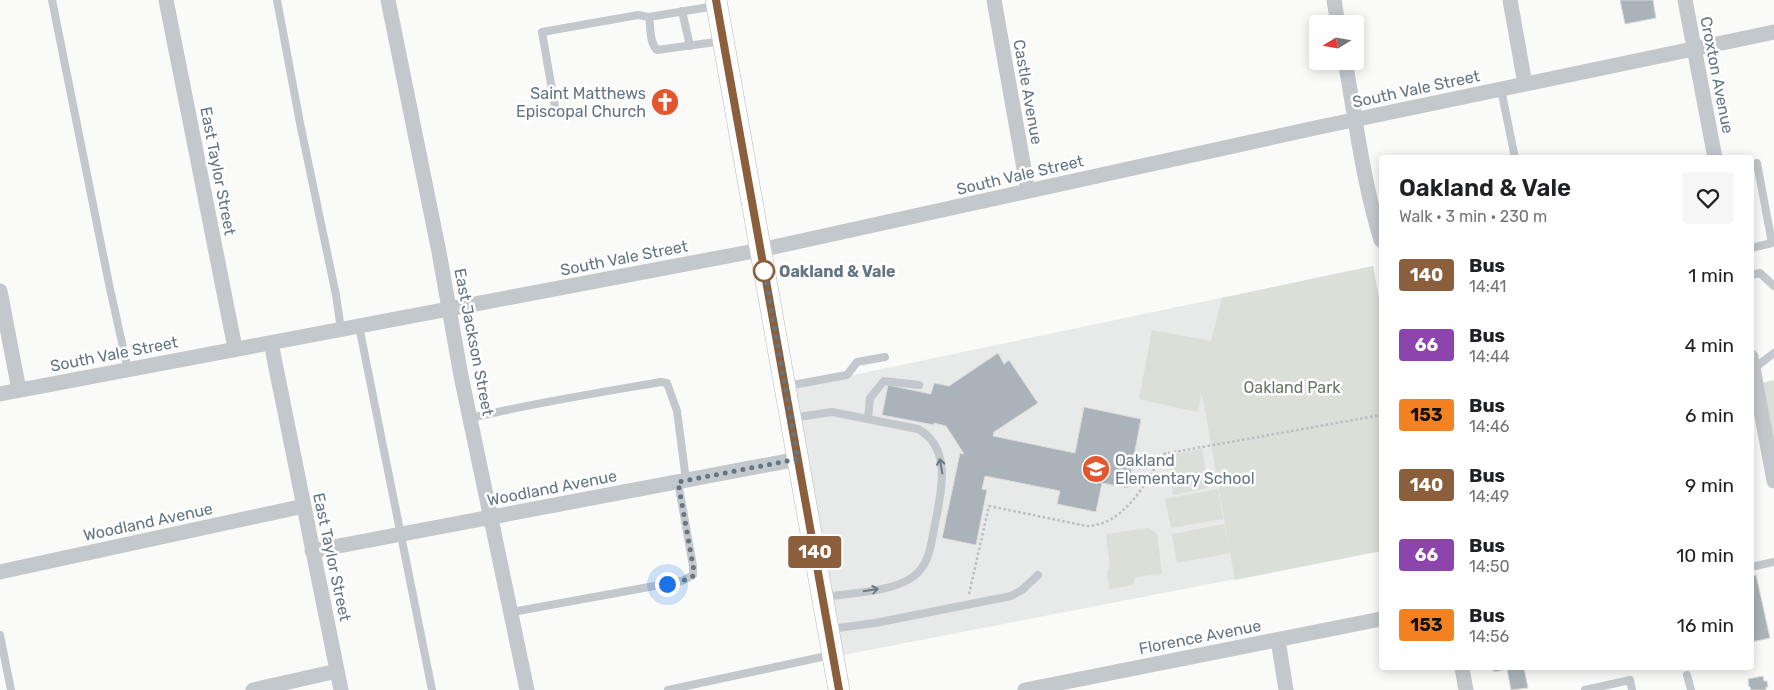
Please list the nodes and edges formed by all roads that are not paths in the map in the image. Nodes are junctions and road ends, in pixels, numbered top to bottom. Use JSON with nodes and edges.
{"nodes":[{"id":1,"x":52,"y":0,"type":"edge"},
{"id":2,"x":166,"y":0,"type":"edge"},
{"id":3,"x":277,"y":0,"type":"edge"},
{"id":4,"x":388,"y":0,"type":"edge"},
{"id":5,"x":994,"y":0,"type":"edge"},
{"id":6,"x":1334,"y":0,"type":"edge"},
{"id":7,"x":1510,"y":0,"type":"edge"},
{"id":8,"x":1685,"y":0,"type":"edge"},
{"id":9,"x":717,"y":3,"type":"edge"},
{"id":10,"x":682,"y":11,"type":"junction"},
{"id":11,"x":1336,"y":15,"type":"edge"},
{"id":12,"x":649,"y":17,"type":"junction"},
{"id":13,"x":1774,"y":32,"type":"edge"},
{"id":14,"x":724,"y":41,"type":"junction"},
{"id":15,"x":690,"y":46,"type":"junction"},
{"id":16,"x":1694,"y":49,"type":"junction"},
{"id":17,"x":1347,"y":70,"type":"edge"},
{"id":18,"x":1525,"y":84,"type":"junction"},
{"id":19,"x":1501,"y":89,"type":"junction"},
{"id":20,"x":555,"y":107,"type":"dead end"},
{"id":21,"x":1355,"y":120,"type":"junction"},
{"id":22,"x":1514,"y":155,"type":"edge"},
{"id":23,"x":1714,"y":155,"type":"edge"},
{"id":24,"x":1754,"y":164,"type":"edge"},
{"id":25,"x":1028,"y":191,"type":"junction"},
{"id":26,"x":1379,"y":234,"type":"edge"},
{"id":27,"x":1754,"y":247,"type":"edge"},
{"id":28,"x":760,"y":250,"type":"junction"},
{"id":29,"x":1754,"y":274,"type":"edge"},
{"id":30,"x":1774,"y":286,"type":"edge"},
{"id":31,"x":0,"y":291,"type":"edge"},
{"id":32,"x":449,"y":310,"type":"junction"},
{"id":33,"x":359,"y":326,"type":"junction"},
{"id":34,"x":341,"y":330,"type":"junction"},
{"id":35,"x":271,"y":343,"type":"junction"},
{"id":36,"x":235,"y":348,"type":"junction"},
{"id":37,"x":1774,"y":353,"type":"edge"},
{"id":38,"x":885,"y":357,"type":"dead end"},
{"id":39,"x":1754,"y":365,"type":"edge"},
{"id":40,"x":128,"y":370,"type":"junction"},
{"id":41,"x":919,"y":385,"type":"dead end"},
{"id":42,"x":785,"y":386,"type":"junction"},
{"id":43,"x":20,"y":390,"type":"junction"},
{"id":44,"x":1754,"y":392,"type":"edge"},
{"id":45,"x":0,"y":394,"type":"edge"},
{"id":46,"x":1756,"y":417,"type":"edge"},
{"id":47,"x":471,"y":418,"type":"junction"},
{"id":48,"x":791,"y":418,"type":"junction"},
{"id":49,"x":868,"y":419,"type":"junction"},
{"id":50,"x":798,"y":459,"type":"junction"},
{"id":51,"x":682,"y":481,"type":"junction"},
{"id":52,"x":1774,"y":481,"type":"edge"},
{"id":53,"x":304,"y":506,"type":"junction"},
{"id":54,"x":492,"y":517,"type":"junction"},
{"id":55,"x":401,"y":534,"type":"junction"},
{"id":56,"x":312,"y":551,"type":"junction"},
{"id":57,"x":1774,"y":562,"type":"edge"},
{"id":58,"x":1754,"y":566,"type":"edge"},
{"id":59,"x":0,"y":572,"type":"edge"},
{"id":60,"x":1038,"y":575,"type":"dead end"},
{"id":61,"x":823,"y":598,"type":"junction"},
{"id":62,"x":512,"y":612,"type":"junction"},
{"id":63,"x":1379,"y":619,"type":"edge"},
{"id":64,"x":828,"y":630,"type":"junction"},
{"id":65,"x":0,"y":635,"type":"edge"},
{"id":66,"x":1278,"y":640,"type":"junction"},
{"id":67,"x":833,"y":655,"type":"junction"},
{"id":68,"x":1462,"y":670,"type":"edge"},
{"id":69,"x":337,"y":671,"type":"junction"},
{"id":70,"x":1687,"y":675,"type":"dead end"},
{"id":71,"x":11,"y":690,"type":"edge"},
{"id":72,"x":253,"y":690,"type":"edge"},
{"id":73,"x":341,"y":690,"type":"edge"},
{"id":74,"x":432,"y":690,"type":"edge"},
{"id":75,"x":527,"y":690,"type":"edge"},
{"id":76,"x":668,"y":690,"type":"edge"},
{"id":77,"x":839,"y":690,"type":"edge"},
{"id":78,"x":1025,"y":690,"type":"edge"},
{"id":79,"x":1286,"y":690,"type":"edge"},
{"id":80,"x":1466,"y":690,"type":"edge"},
{"id":81,"x":1585,"y":690,"type":"edge"},
{"id":82,"x":1632,"y":690,"type":"edge"},
{"id":83,"x":1691,"y":690,"type":"edge"}],
"edges":[{"from":1,"to":40,"type":"lane"},
{"from":2,"to":36,"type":"street","name":"East Taylor Street"},
{"from":3,"to":34,"type":"lane"},
{"from":4,"to":32,"type":"street","name":"East Jackson Street"},
{"from":5,"to":25,"type":"street","name":"Castle Avenue"},
{"from":6,"to":11,"type":"street"},
{"from":7,"to":18,"type":"street"},
{"from":8,"to":16,"type":"street","name":"Croxton Avenue"},
{"from":9,"to":10,"type":"lane"},
{"from":9,"to":14,"type":"main road"},
{"from":10,"to":12,"type":"lane"},
{"from":10,"to":15,"type":"lane"},
{"from":12,"to":15,"type":"lane"},
{"from":12,"to":20,"type":"lane"},
{"from":13,"to":16,"type":"street","name":"South Vale Street"},
{"from":14,"to":15,"type":"lane"},
{"from":14,"to":28,"type":"main road"},
{"from":16,"to":18,"type":"street","name":"South Vale Street"},
{"from":16,"to":23,"type":"street","name":"Croxton Avenue"},
{"from":17,"to":21,"type":"street"},
{"from":18,"to":19,"type":"street","name":"South Vale Street"},
{"from":19,"to":21,"type":"street","name":"South Vale Street"},
{"from":19,"to":22,"type":"lane"},
{"from":21,"to":25,"type":"street","name":"South Vale Street"},
{"from":21,"to":26,"type":"street"},
{"from":24,"to":27,"type":"lane"},
{"from":25,"to":28,"type":"street","name":"South Vale Street"},
{"from":28,"to":32,"type":"street","name":"South Vale Street"},
{"from":28,"to":42,"type":"main road"},
{"from":29,"to":30,"type":"lane"},
{"from":31,"to":43,"type":"street"},
{"from":32,"to":33,"type":"street","name":"South Vale Street"},
{"from":32,"to":47,"type":"street","name":"East Jackson Street"},
{"from":33,"to":34,"type":"street","name":"South Vale Street"},
{"from":33,"to":55,"type":"lane"},
{"from":34,"to":35,"type":"street","name":"South Vale Street"},
{"from":35,"to":36,"type":"street","name":"South Vale Street"},
{"from":35,"to":53,"type":"street","name":"East Taylor Street"},
{"from":36,"to":40,"type":"street","name":"South Vale Street"},
{"from":37,"to":39,"type":"lane"},
{"from":38,"to":42,"type":"lane"},
{"from":40,"to":43,"type":"street","name":"South Vale Street"},
{"from":41,"to":49,"type":"lane"},
{"from":42,"to":48,"type":"main road"},
{"from":43,"to":45,"type":"street","name":"South Vale Street"},
{"from":44,"to":46,"type":"street"},
{"from":46,"to":52,"type":"street"},
{"from":47,"to":51,"type":"lane"},
{"from":47,"to":54,"type":"street","name":"East Jackson Street"},
{"from":48,"to":49,"type":"lane"},
{"from":48,"to":50,"type":"main road"},
{"from":61,"to":49,"type":"lane","one_way":true},
{"from":50,"to":51,"type":"street","name":"Woodland Avenue"},
{"from":50,"to":61,"type":"main road"},
{"from":51,"to":54,"type":"street","name":"Woodland Avenue"},
{"from":51,"to":62,"type":"lane"},
{"from":53,"to":56,"type":"street","name":"East Taylor Street"},
{"from":53,"to":59,"type":"street","name":"Woodland Avenue"},
{"from":54,"to":55,"type":"street","name":"Woodland Avenue"},
{"from":54,"to":62,"type":"street","name":"East Jackson Street"},
{"from":55,"to":56,"type":"street","name":"Woodland Avenue"},
{"from":55,"to":74,"type":"lane"},
{"from":56,"to":69,"type":"street","name":"East Taylor Street"},
{"from":57,"to":58,"type":"lane"},
{"from":60,"to":64,"type":"lane"},
{"from":61,"to":64,"type":"main road"},
{"from":62,"to":75,"type":"street","name":"East Jackson Street"},
{"from":63,"to":66,"type":"street","name":"Florence Avenue"},
{"from":64,"to":67,"type":"main road"},
{"from":65,"to":71,"type":"lane"},
{"from":66,"to":78,"type":"street","name":"Florence Avenue"},
{"from":66,"to":79,"type":"street"},
{"from":67,"to":76,"type":"lane"},
{"from":67,"to":77,"type":"main road"},
{"from":68,"to":80,"type":"street"},
{"from":69,"to":72,"type":"street"},
{"from":69,"to":73,"type":"street","name":"East Taylor Street"},
{"from":70,"to":83,"type":"lane"},
{"from":81,"to":82,"type":"lane"}]}
